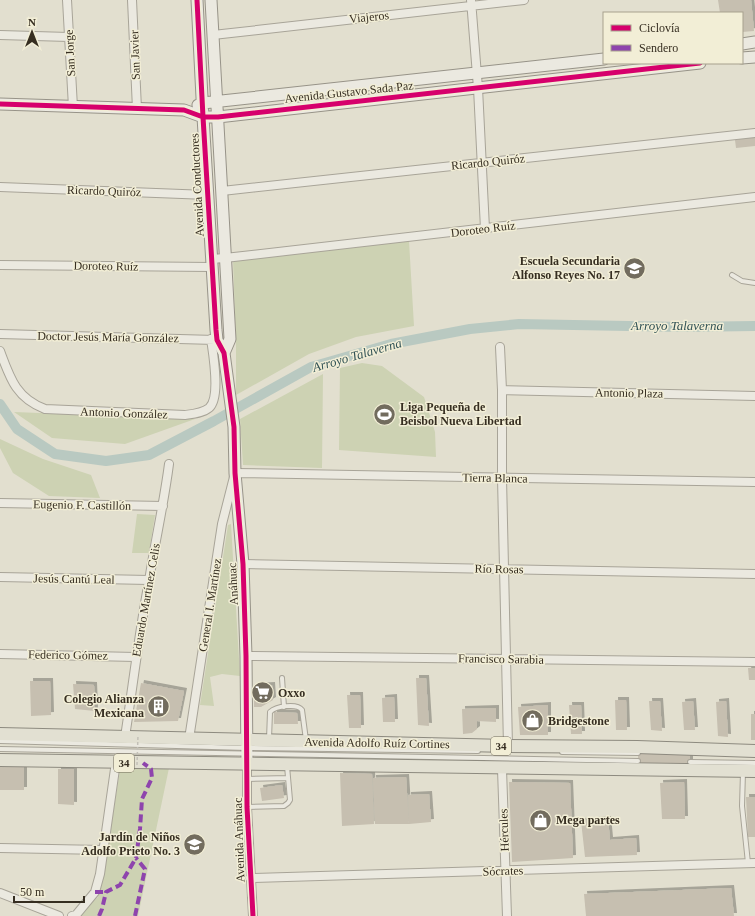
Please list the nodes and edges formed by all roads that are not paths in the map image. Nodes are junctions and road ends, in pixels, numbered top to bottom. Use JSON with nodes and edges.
{"nodes":[{"id":1,"x":68,"y":0,"type":"edge"},
{"id":2,"x":132,"y":0,"type":"edge"},
{"id":3,"x":198,"y":0,"type":"edge"},
{"id":4,"x":211,"y":0,"type":"edge"},
{"id":5,"x":524,"y":0,"type":"edge"},
{"id":6,"x":471,"y":3,"type":"edge"},
{"id":7,"x":0,"y":35,"type":"edge"},
{"id":8,"x":213,"y":35,"type":"junction"},
{"id":9,"x":69,"y":37,"type":"junction"},
{"id":10,"x":755,"y":42,"type":"edge"},
{"id":11,"x":743,"y":44,"type":"edge"},
{"id":12,"x":755,"y":57,"type":"edge"},
{"id":13,"x":743,"y":58,"type":"edge"},
{"id":14,"x":603,"y":59,"type":"edge"},
{"id":15,"x":691,"y":64,"type":"edge"},
{"id":16,"x":476,"y":74,"type":"junction"},
{"id":17,"x":478,"y":88,"type":"junction"},
{"id":18,"x":217,"y":102,"type":"junction"},
{"id":19,"x":203,"y":103,"type":"junction"},
{"id":20,"x":0,"y":104,"type":"edge"},
{"id":21,"x":73,"y":107,"type":"junction"},
{"id":22,"x":137,"y":109,"type":"junction"},
{"id":23,"x":184,"y":110,"type":"junction"},
{"id":24,"x":203,"y":117,"type":"junction"},
{"id":25,"x":218,"y":117,"type":"junction"},
{"id":26,"x":755,"y":133,"type":"edge"},
{"id":27,"x":481,"y":163,"type":"junction"},
{"id":28,"x":0,"y":187,"type":"edge"},
{"id":29,"x":222,"y":191,"type":"junction"},
{"id":30,"x":208,"y":195,"type":"junction"},
{"id":31,"x":755,"y":197,"type":"edge"},
{"id":32,"x":486,"y":229,"type":"junction"},
{"id":33,"x":225,"y":258,"type":"junction"},
{"id":34,"x":211,"y":263,"type":"junction"},
{"id":35,"x":0,"y":265,"type":"edge"},
{"id":36,"x":732,"y":275,"type":"dead end"},
{"id":37,"x":755,"y":283,"type":"edge"},
{"id":38,"x":0,"y":334,"type":"edge"},
{"id":39,"x":230,"y":339,"type":"junction"},
{"id":40,"x":214,"y":340,"type":"junction"},
{"id":41,"x":500,"y":346,"type":"dead end"},
{"id":42,"x":0,"y":351,"type":"edge"},
{"id":43,"x":224,"y":353,"type":"junction"},
{"id":44,"x":502,"y":390,"type":"junction"},
{"id":45,"x":755,"y":396,"type":"edge"},
{"id":46,"x":234,"y":427,"type":"joint"},
{"id":47,"x":169,"y":464,"type":"dead end"},
{"id":48,"x":235,"y":473,"type":"junction"},
{"id":49,"x":502,"y":478,"type":"junction"},
{"id":50,"x":755,"y":482,"type":"edge"},
{"id":51,"x":0,"y":503,"type":"edge"},
{"id":52,"x":163,"y":506,"type":"junction"},
{"id":53,"x":243,"y":564,"type":"junction"},
{"id":54,"x":504,"y":570,"type":"junction"},
{"id":55,"x":755,"y":574,"type":"edge"},
{"id":56,"x":0,"y":577,"type":"edge"},
{"id":57,"x":149,"y":580,"type":"junction"},
{"id":58,"x":0,"y":654,"type":"edge"},
{"id":59,"x":246,"y":656,"type":"junction"},
{"id":60,"x":136,"y":657,"type":"junction"},
{"id":61,"x":506,"y":659,"type":"junction"},
{"id":62,"x":755,"y":662,"type":"edge"},
{"id":63,"x":282,"y":678,"type":"dead end"},
{"id":64,"x":284,"y":707,"type":"junction"},
{"id":65,"x":0,"y":734,"type":"edge"},
{"id":66,"x":126,"y":737,"type":"junction"},
{"id":67,"x":189,"y":739,"type":"junction"},
{"id":68,"x":268,"y":741,"type":"junction"},
{"id":69,"x":0,"y":742,"type":"edge"},
{"id":70,"x":306,"y":742,"type":"junction"},
{"id":71,"x":508,"y":746,"type":"junction"},
{"id":72,"x":0,"y":749,"type":"edge"},
{"id":73,"x":755,"y":750,"type":"edge"},
{"id":74,"x":486,"y":751,"type":"dead end"},
{"id":75,"x":247,"y":752,"type":"junction"},
{"id":76,"x":557,"y":752,"type":"dead end"},
{"id":77,"x":638,"y":753,"type":"dead end"},
{"id":78,"x":0,"y":760,"type":"edge"},
{"id":79,"x":638,"y":761,"type":"dead end"},
{"id":80,"x":116,"y":762,"type":"junction"},
{"id":81,"x":690,"y":762,"type":"dead end"},
{"id":82,"x":755,"y":763,"type":"edge"},
{"id":83,"x":287,"y":764,"type":"junction"},
{"id":84,"x":502,"y":769,"type":"junction"},
{"id":85,"x":749,"y":771,"type":"edge"},
{"id":86,"x":288,"y":778,"type":"junction"},
{"id":87,"x":247,"y":779,"type":"junction"},
{"id":88,"x":247,"y":807,"type":"junction"},
{"id":89,"x":0,"y":848,"type":"edge"},
{"id":90,"x":103,"y":850,"type":"junction"},
{"id":91,"x":751,"y":863,"type":"edge"},
{"id":92,"x":506,"y":871,"type":"junction"},
{"id":93,"x":250,"y":878,"type":"junction"},
{"id":94,"x":0,"y":893,"type":"edge"},
{"id":95,"x":59,"y":916,"type":"edge"},
{"id":96,"x":72,"y":916,"type":"edge"},
{"id":97,"x":253,"y":916,"type":"edge"},
{"id":98,"x":507,"y":916,"type":"edge"}],
"edges":[{"from":1,"to":9,"type":"street","name":"San Jorge"},
{"from":2,"to":22,"type":"street","name":"San Javier"},
{"from":3,"to":19,"type":"street","name":"Avenida Conductores"},
{"from":4,"to":8,"type":"street","name":"Avenida Conductores"},
{"from":5,"to":6,"type":"street","name":"Viajeros"},
{"from":6,"to":8,"type":"street","name":"Viajeros"},
{"from":6,"to":16,"type":"street"},
{"from":7,"to":9,"type":"street"},
{"from":8,"to":18,"type":"street","name":"Avenida Conductores"},
{"from":9,"to":21,"type":"street","name":"San Jorge"},
{"from":10,"to":11,"type":"street"},
{"from":12,"to":13,"type":"street"},
{"from":14,"to":16,"type":"street","name":"Avenida Gustavo Sada Paz"},
{"from":15,"to":17,"type":"street","name":"Avenida Gustavo Sada Paz"},
{"from":16,"to":17,"type":"street"},
{"from":16,"to":18,"type":"street","name":"Avenida Gustavo Sada Paz"},
{"from":17,"to":25,"type":"street","name":"Avenida Gustavo Sada Paz"},
{"from":17,"to":27,"type":"street"},
{"from":18,"to":19,"type":"street","name":"Avenida Gustavo Sada Paz"},
{"from":18,"to":25,"type":"street","name":"Avenida Conductores"},
{"from":19,"to":23,"type":"street","name":"Avenida Gustavo Sada Paz"},
{"from":19,"to":24,"type":"street","name":"Avenida Conductores"},
{"from":20,"to":21,"type":"street","name":"Avenida Gustavo Sada Paz"},
{"from":21,"to":22,"type":"street","name":"Avenida Gustavo Sada Paz"},
{"from":22,"to":23,"type":"street","name":"Avenida Gustavo Sada Paz"},
{"from":23,"to":24,"type":"street","name":"Avenida Gustavo Sada Paz"},
{"from":24,"to":25,"type":"street","name":"Avenida Gustavo Sada Paz"},
{"from":24,"to":30,"type":"street","name":"Avenida Conductores"},
{"from":25,"to":29,"type":"street","name":"Avenida Conductores"},
{"from":26,"to":27,"type":"street","name":"Ricardo Quiróz"},
{"from":27,"to":29,"type":"street","name":"Ricardo Quiróz"},
{"from":27,"to":32,"type":"street"},
{"from":28,"to":30,"type":"street","name":"Ricardo Quiróz"},
{"from":29,"to":33,"type":"street","name":"Avenida Conductores"},
{"from":30,"to":34,"type":"street","name":"Avenida Conductores"},
{"from":31,"to":32,"type":"street","name":"Doroteo Ruíz"},
{"from":32,"to":33,"type":"street","name":"Doroteo Ruíz"},
{"from":33,"to":34,"type":"street","name":"Doroteo Ruíz"},
{"from":33,"to":39,"type":"street","name":"Avenida Conductores"},
{"from":34,"to":35,"type":"street","name":"Doroteo Ruíz"},
{"from":34,"to":40,"type":"street","name":"Avenida Conductores"},
{"from":36,"to":37,"type":"lane"},
{"from":38,"to":40,"type":"street","name":"Doctor Jesús María González"},
{"from":39,"to":40,"type":"street","name":"Doctor Jesús María González"},
{"from":39,"to":43,"type":"street","name":"Avenida Conductores"},
{"from":40,"to":42,"type":"street","name":"Antonio González"},
{"from":40,"to":43,"type":"street","name":"Avenida Conductores"},
{"from":41,"to":44,"type":"street"},
{"from":43,"to":46,"type":"street","name":"Avenida Conductores"},
{"from":44,"to":45,"type":"street","name":"Antonio Plaza"},
{"from":44,"to":49,"type":"street"},
{"from":46,"to":48,"type":"street","name":"Anáhuac"},
{"from":47,"to":52,"type":"street","name":"Eduardo Martínez Celis"},
{"from":48,"to":49,"type":"street","name":"Tierra Blanca"},
{"from":48,"to":53,"type":"street","name":"Anáhuac"},
{"from":48,"to":67,"type":"street","name":"General I. Martínez"},
{"from":49,"to":50,"type":"street","name":"Tierra Blanca"},
{"from":49,"to":54,"type":"street"},
{"from":51,"to":52,"type":"street","name":"Eugenio F. Castillón"},
{"from":52,"to":57,"type":"street","name":"Eduardo Martínez Celis"},
{"from":53,"to":54,"type":"street","name":"Río Rosas"},
{"from":53,"to":59,"type":"street","name":"Anáhuac"},
{"from":54,"to":55,"type":"street","name":"Río Rosas"},
{"from":54,"to":61,"type":"street"},
{"from":56,"to":57,"type":"street","name":"Jesús Cantú Leal"},
{"from":57,"to":60,"type":"street","name":"Eduardo Martínez Celis"},
{"from":58,"to":60,"type":"street","name":"Federico Gómez"},
{"from":59,"to":61,"type":"street","name":"Francisco Sarabia"},
{"from":59,"to":75,"type":"street","name":"Anáhuac"},
{"from":60,"to":66,"type":"street","name":"Eduardo Martínez Celis"},
{"from":61,"to":62,"type":"street","name":"Francisco Sarabia"},
{"from":61,"to":71,"type":"street"},
{"from":63,"to":64,"type":"lane"},
{"from":64,"to":68,"type":"lane"},
{"from":64,"to":70,"type":"lane"},
{"from":65,"to":66,"type":"main road","name":"Avenida Adolfo Ruíz Cortines","number":"34"},
{"from":66,"to":67,"type":"main road","name":"Avenida Adolfo Ruíz Cortines","number":"34"},
{"from":67,"to":75,"type":"main road","name":"Avenida Adolfo Ruíz Cortines","number":"34"},
{"from":68,"to":70,"type":"main road","name":"Avenida Adolfo Ruíz Cortines","number":"34"},
{"from":68,"to":75,"type":"main road","name":"Avenida Adolfo Ruíz Cortines","number":"34"},
{"from":69,"to":75,"type":"lane"},
{"from":70,"to":71,"type":"main road","name":"Avenida Adolfo Ruíz Cortines","number":"34"},
{"from":71,"to":73,"type":"main road","name":"Avenida Adolfo Ruíz Cortines","number":"34"},
{"from":72,"to":75,"type":"lane"},
{"from":74,"to":75,"type":"lane"},
{"from":75,"to":79,"type":"lane"},
{"from":75,"to":80,"type":"main road","name":"Avenida Adolfo Ruíz Cortines","number":"34"},
{"from":75,"to":83,"type":"main road","name":"Avenida Adolfo Ruíz Cortines","number":"34"},
{"from":75,"to":87,"type":"street","name":"Avenida Anáhuac"},
{"from":76,"to":77,"type":"lane"},
{"from":78,"to":80,"type":"main road","name":"Avenida Adolfo Ruíz Cortines","number":"34"},
{"from":80,"to":90,"type":"street"},
{"from":81,"to":82,"type":"lane"},
{"from":83,"to":84,"type":"main road","name":"Avenida Adolfo Ruíz Cortines","number":"34"},
{"from":83,"to":86,"type":"lane"},
{"from":84,"to":85,"type":"main road","name":"Avenida Adolfo Ruíz Cortines","number":"34"},
{"from":84,"to":92,"type":"street","name":"Hércules"},
{"from":85,"to":91,"type":"lane"},
{"from":86,"to":87,"type":"lane"},
{"from":86,"to":88,"type":"lane"},
{"from":87,"to":88,"type":"street","name":"Avenida Anáhuac"},
{"from":88,"to":93,"type":"street","name":"Avenida Anáhuac"},
{"from":89,"to":90,"type":"street"},
{"from":90,"to":96,"type":"street"},
{"from":91,"to":92,"type":"street","name":"Sócrates"},
{"from":92,"to":93,"type":"street","name":"Sócrates"},
{"from":92,"to":98,"type":"street","name":"Hércules"},
{"from":93,"to":97,"type":"street","name":"Avenida Anáhuac"},
{"from":94,"to":95,"type":"street"}]}
